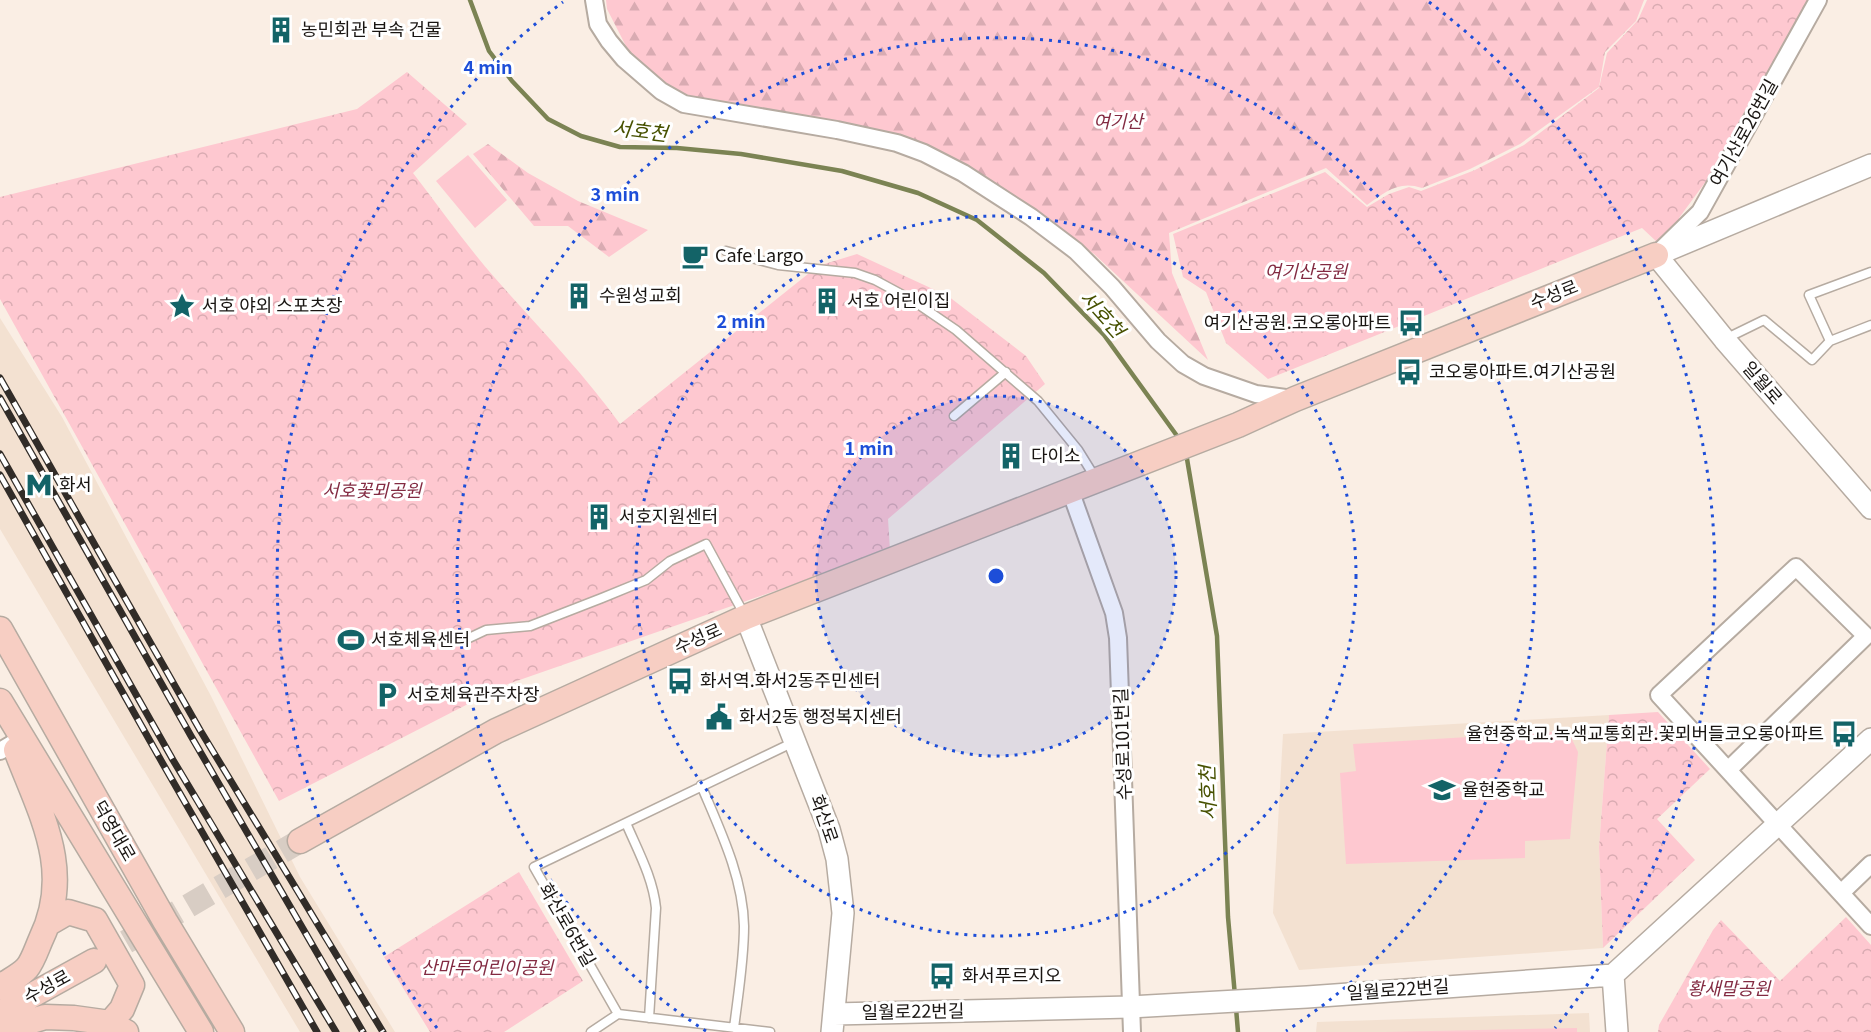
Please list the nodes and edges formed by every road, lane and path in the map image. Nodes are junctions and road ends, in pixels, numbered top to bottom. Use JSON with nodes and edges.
{"nodes":[{"id":1,"x":594,"y":0,"type":"edge"},
{"id":2,"x":1818,"y":0,"type":"edge"},
{"id":3,"x":1871,"y":165,"type":"edge"},
{"id":4,"x":726,"y":251,"type":"dead end"},
{"id":5,"x":1656,"y":255,"type":"junction"},
{"id":6,"x":1871,"y":272,"type":"edge"},
{"id":7,"x":1871,"y":325,"type":"edge"},
{"id":8,"x":1724,"y":339,"type":"junction"},
{"id":9,"x":1830,"y":341,"type":"junction"},
{"id":10,"x":1006,"y":372,"type":"junction"},
{"id":11,"x":1295,"y":399,"type":"junction"},
{"id":12,"x":954,"y":416,"type":"dead end"},
{"id":13,"x":1105,"y":476,"type":"junction"},
{"id":14,"x":1070,"y":490,"type":"junction"},
{"id":15,"x":1871,"y":508,"type":"edge"},
{"id":16,"x":746,"y":617,"type":"junction"},
{"id":17,"x":0,"y":629,"type":"edge"},
{"id":18,"x":469,"y":638,"type":"dead end"},
{"id":19,"x":2,"y":704,"type":"edge"},
{"id":20,"x":1871,"y":739,"type":"edge"},
{"id":21,"x":794,"y":742,"type":"junction"},
{"id":22,"x":12,"y":744,"type":"edge"},
{"id":23,"x":1728,"y":770,"type":"junction"},
{"id":24,"x":701,"y":785,"type":"junction"},
{"id":25,"x":626,"y":823,"type":"junction"},
{"id":26,"x":1778,"y":825,"type":"junction"},
{"id":27,"x":300,"y":841,"type":"tunnel mouth"},
{"id":28,"x":1871,"y":864,"type":"edge"},
{"id":29,"x":1841,"y":893,"type":"junction"},
{"id":30,"x":49,"y":923,"type":"junction"},
{"id":31,"x":1871,"y":926,"type":"edge"},
{"id":32,"x":94,"y":961,"type":"tunnel mouth"},
{"id":33,"x":1612,"y":975,"type":"junction"},
{"id":34,"x":0,"y":987,"type":"edge"},
{"id":35,"x":1130,"y":1007,"type":"junction"},
{"id":36,"x":0,"y":1013,"type":"edge"},
{"id":37,"x":618,"y":1014,"type":"junction"},
{"id":38,"x":649,"y":1018,"type":"junction"},
{"id":39,"x":833,"y":1023,"type":"edge"},
{"id":40,"x":118,"y":1027,"type":"edge"},
{"id":41,"x":734,"y":1028,"type":"junction"},
{"id":42,"x":5,"y":1032,"type":"edge"},
{"id":43,"x":201,"y":1032,"type":"edge"},
{"id":44,"x":232,"y":1032,"type":"edge"},
{"id":45,"x":591,"y":1032,"type":"edge"},
{"id":46,"x":770,"y":1032,"type":"edge"},
{"id":47,"x":1132,"y":1032,"type":"edge"},
{"id":48,"x":1617,"y":1032,"type":"edge"}],
"edges":[{"from":1,"to":11,"type":"street"},
{"from":2,"to":5,"type":"street","name":"여기산로26번길"},
{"from":3,"to":5,"type":"street","name":"수성로"},
{"from":4,"to":10,"type":"lane"},
{"from":5,"to":8,"type":"street","name":"일월로"},
{"from":5,"to":11,"type":"main road","name":"수성로"},
{"from":6,"to":9,"type":"lane"},
{"from":7,"to":9,"type":"lane"},
{"from":8,"to":9,"type":"lane"},
{"from":8,"to":15,"type":"street","name":"일월로"},
{"from":10,"to":12,"type":"lane"},
{"from":10,"to":13,"type":"lane"},
{"from":11,"to":13,"type":"main road","name":"수성로"},
{"from":13,"to":14,"type":"main road","name":"수성로"},
{"from":14,"to":16,"type":"main road","name":"수성로"},
{"from":14,"to":35,"type":"street","name":"수성로101번길"},
{"from":16,"to":18,"type":"lane"},
{"from":16,"to":21,"type":"street","name":"화산로"},
{"from":16,"to":27,"type":"main road","name":"수성로"},
{"from":17,"to":44,"type":"main road","name":"덕영대로"},
{"from":19,"to":22,"type":"main road"},
{"from":20,"to":26,"type":"street"},
{"from":21,"to":24,"type":"lane","name":"화산로6번길"},
{"from":21,"to":39,"type":"street","name":"화산로"},
{"from":22,"to":30,"type":"main road"},
{"from":22,"to":43,"type":"main road","name":"덕영대로"},
{"from":23,"to":23,"type":"street"},
{"from":23,"to":26,"type":"street"},
{"from":24,"to":25,"type":"lane","name":"화산로6번길"},
{"from":24,"to":41,"type":"lane"},
{"from":25,"to":37,"type":"lane","name":"화산로6번길"},
{"from":25,"to":38,"type":"lane"},
{"from":26,"to":29,"type":"street"},
{"from":26,"to":33,"type":"street"},
{"from":28,"to":29,"type":"street"},
{"from":29,"to":31,"type":"street"},
{"from":30,"to":34,"type":"main road"},
{"from":30,"to":40,"type":"main road"},
{"from":32,"to":36,"type":"main road","name":"수성로"},
{"from":33,"to":35,"type":"street","name":"일월로22번길"},
{"from":33,"to":48,"type":"street"},
{"from":35,"to":39,"type":"street","name":"일월로22번길"},
{"from":35,"to":47,"type":"street","name":"수성로101번길"},
{"from":37,"to":38,"type":"lane"},
{"from":37,"to":45,"type":"lane"},
{"from":38,"to":41,"type":"lane"},
{"from":40,"to":42,"type":"main road"},
{"from":41,"to":46,"type":"lane"}]}
